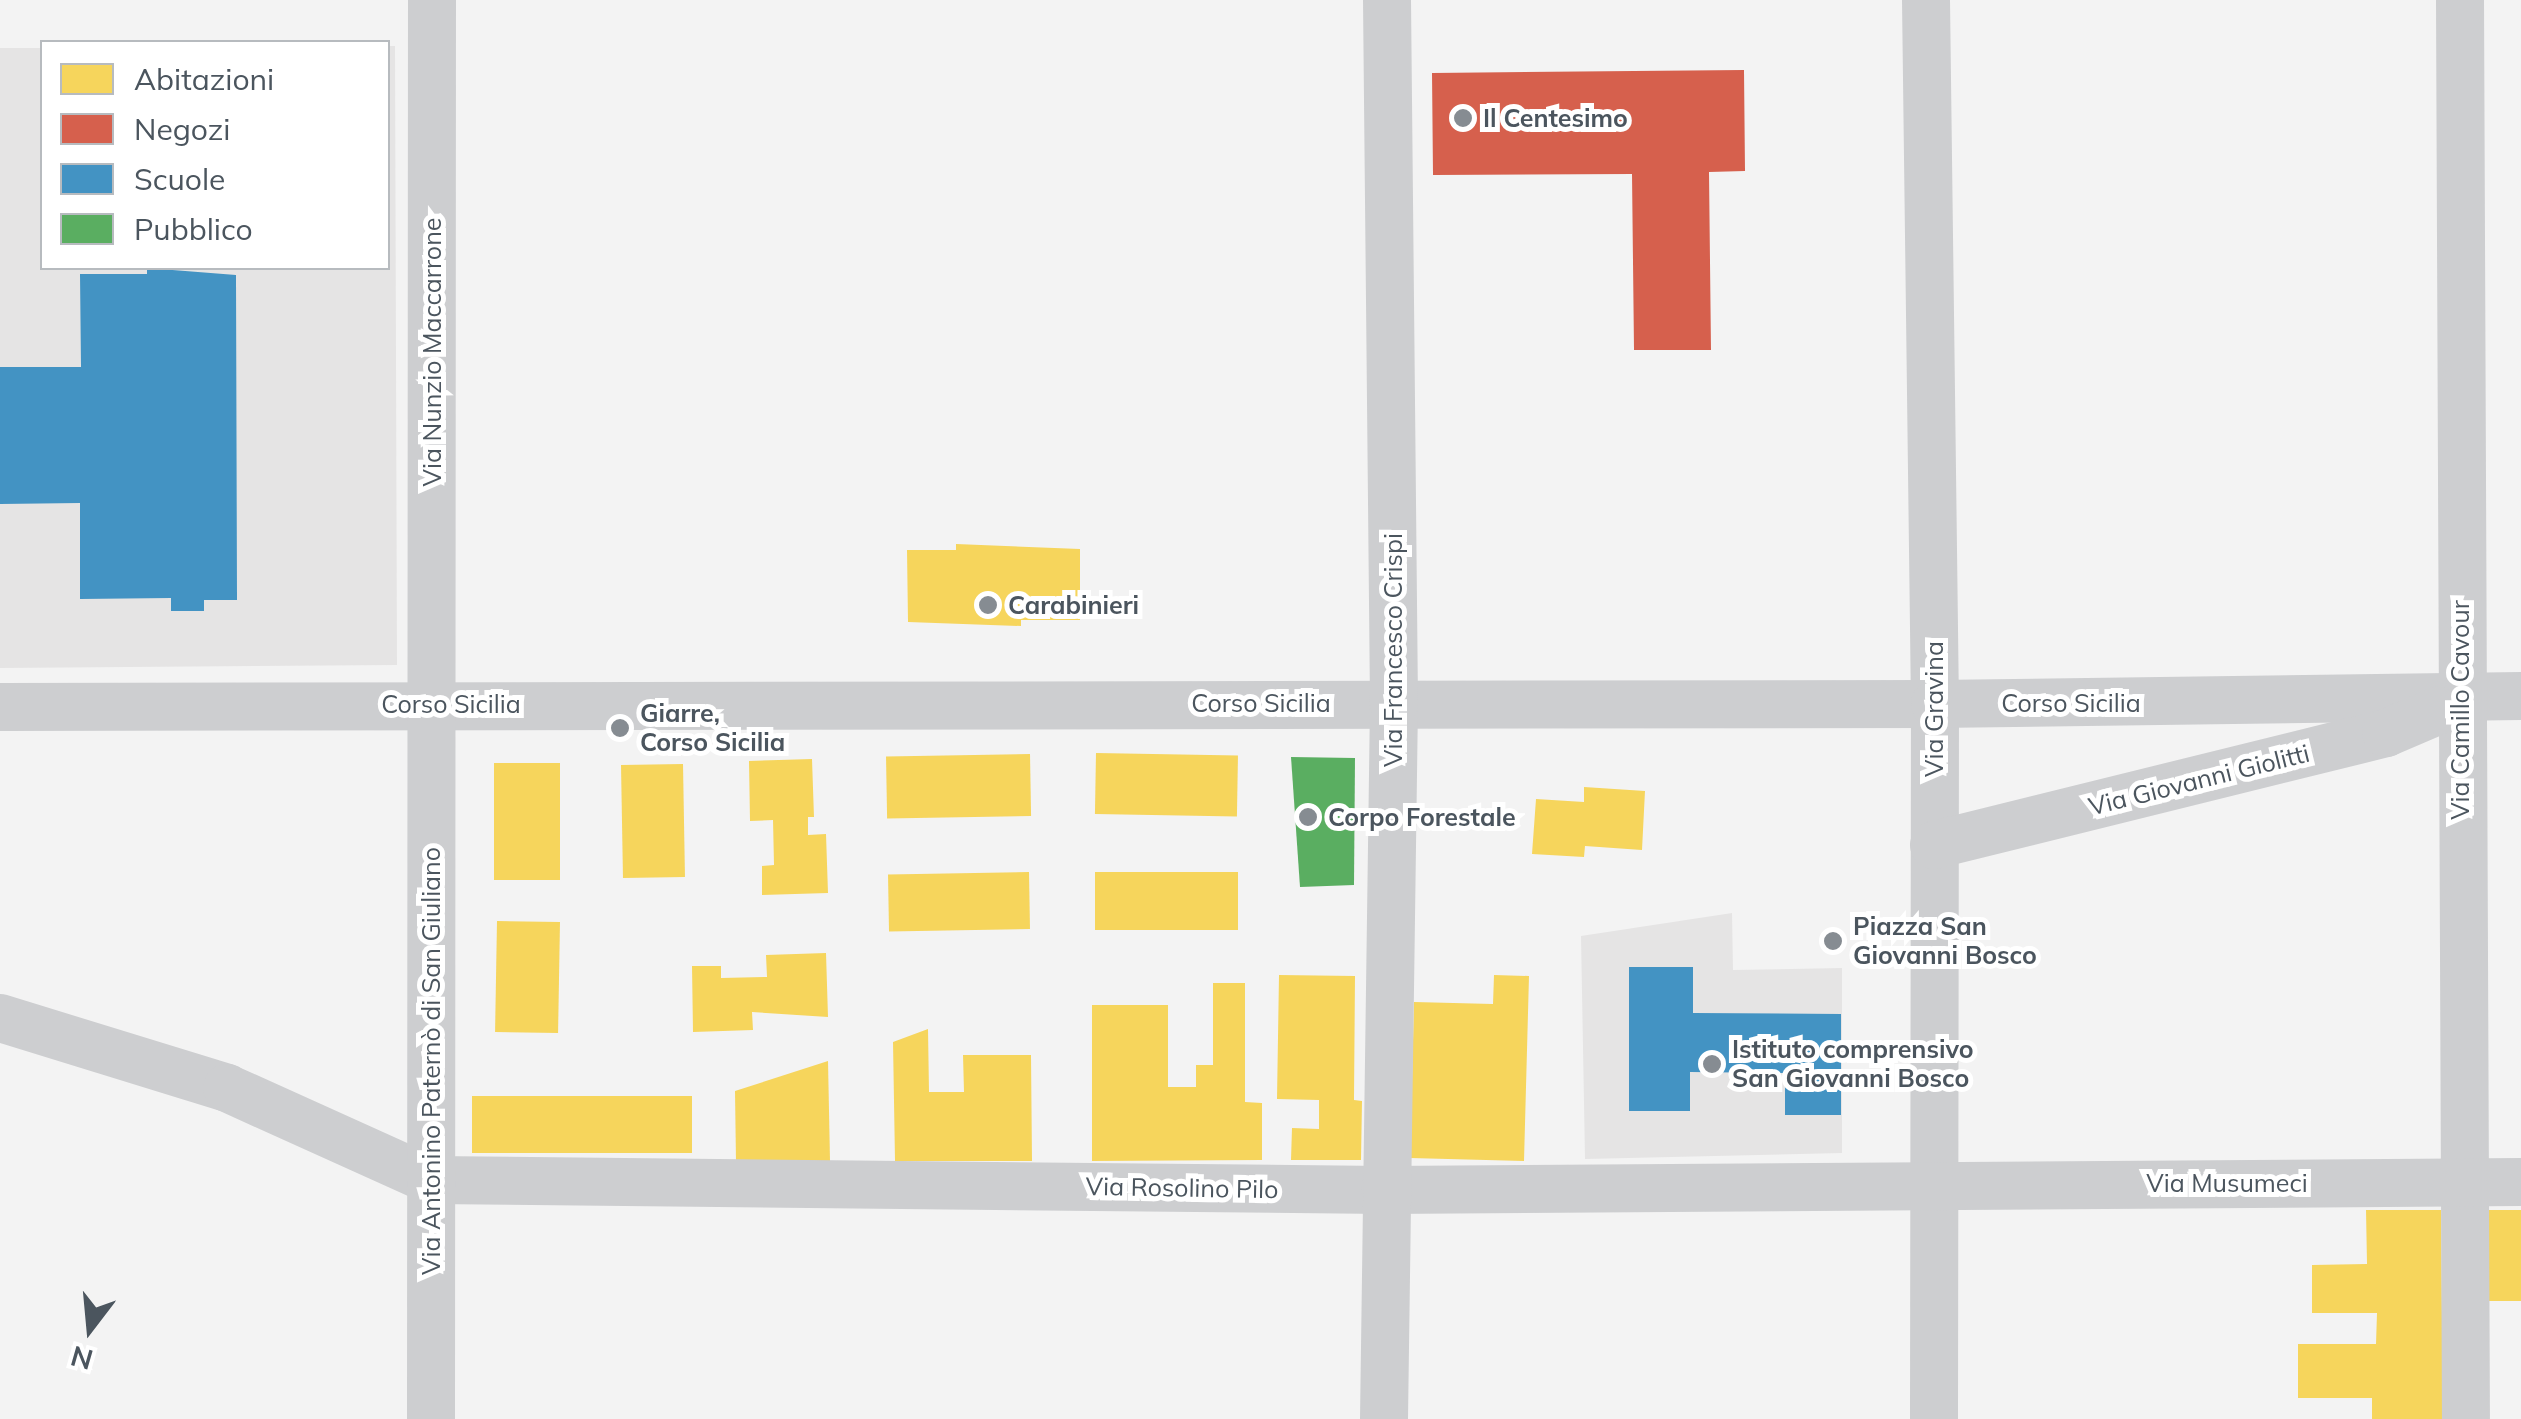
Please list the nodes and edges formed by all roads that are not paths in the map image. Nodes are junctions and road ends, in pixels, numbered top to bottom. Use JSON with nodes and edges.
{"nodes":[{"id":1,"x":432,"y":0,"type":"edge"},
{"id":2,"x":1386,"y":0,"type":"edge"},
{"id":3,"x":1926,"y":0,"type":"edge"},
{"id":4,"x":2460,"y":0,"type":"edge"},
{"id":5,"x":2521,"y":696,"type":"edge"},
{"id":6,"x":1394,"y":702,"type":"junction"},
{"id":7,"x":2459,"y":702,"type":"junction"},
{"id":8,"x":432,"y":704,"type":"junction"},
{"id":9,"x":1935,"y":704,"type":"junction"},
{"id":10,"x":0,"y":707,"type":"edge"},
{"id":11,"x":1934,"y":845,"type":"junction"},
{"id":12,"x":0,"y":1018,"type":"edge"},
{"id":13,"x":431,"y":1180,"type":"junction"},
{"id":14,"x":2464,"y":1182,"type":"junction"},
{"id":15,"x":2521,"y":1182,"type":"edge"},
{"id":16,"x":1933,"y":1184,"type":"junction"},
{"id":17,"x":1385,"y":1190,"type":"junction"},
{"id":18,"x":431,"y":1419,"type":"edge"},
{"id":19,"x":1384,"y":1419,"type":"edge"},
{"id":20,"x":1934,"y":1419,"type":"edge"},
{"id":21,"x":2466,"y":1419,"type":"edge"}],
"edges":[{"from":1,"to":8,"type":"street","name":"Via Nunzio Maccarrone"},
{"from":2,"to":6,"type":"street","name":"Via Francesco Crispi"},
{"from":3,"to":9,"type":"street","name":"Via Gravina"},
{"from":4,"to":7,"type":"street","name":"Via Camillo Cavour"},
{"from":5,"to":7,"type":"street","name":"Corso Sicilia"},
{"from":6,"to":8,"type":"street","name":"Corso Sicilia"},
{"from":6,"to":9,"type":"street","name":"Corso Sicilia"},
{"from":6,"to":17,"type":"street","name":"Via Francesco Crispi"},
{"from":7,"to":9,"type":"street","name":"Corso Sicilia"},
{"from":7,"to":11,"type":"street","name":"Via Giovanni Giolitti"},
{"from":7,"to":14,"type":"street","name":"Via Camillo Cavour"},
{"from":8,"to":10,"type":"street","name":"Corso Sicilia"},
{"from":8,"to":13,"type":"street","name":"Via Antonino Paternò di San Giuliano"},
{"from":9,"to":11,"type":"street","name":"Via Gravina"},
{"from":11,"to":16,"type":"street","name":"Via Gravina"},
{"from":12,"to":13,"type":"street"},
{"from":13,"to":17,"type":"street","name":"Via Rosolino Pilo"},
{"from":13,"to":18,"type":"street","name":"Via Antonino Paternò di San Giuliano"},
{"from":14,"to":15,"type":"street","name":"Via Musumeci"},
{"from":14,"to":16,"type":"street","name":"Via Musumeci"},
{"from":14,"to":21,"type":"street","name":"Via Camillo Cavour"},
{"from":16,"to":17,"type":"street","name":"Via Rosolino Pilo"},
{"from":16,"to":20,"type":"street","name":"Via Gravina"},
{"from":17,"to":19,"type":"street","name":"Via Francesco Crispi"}]}
